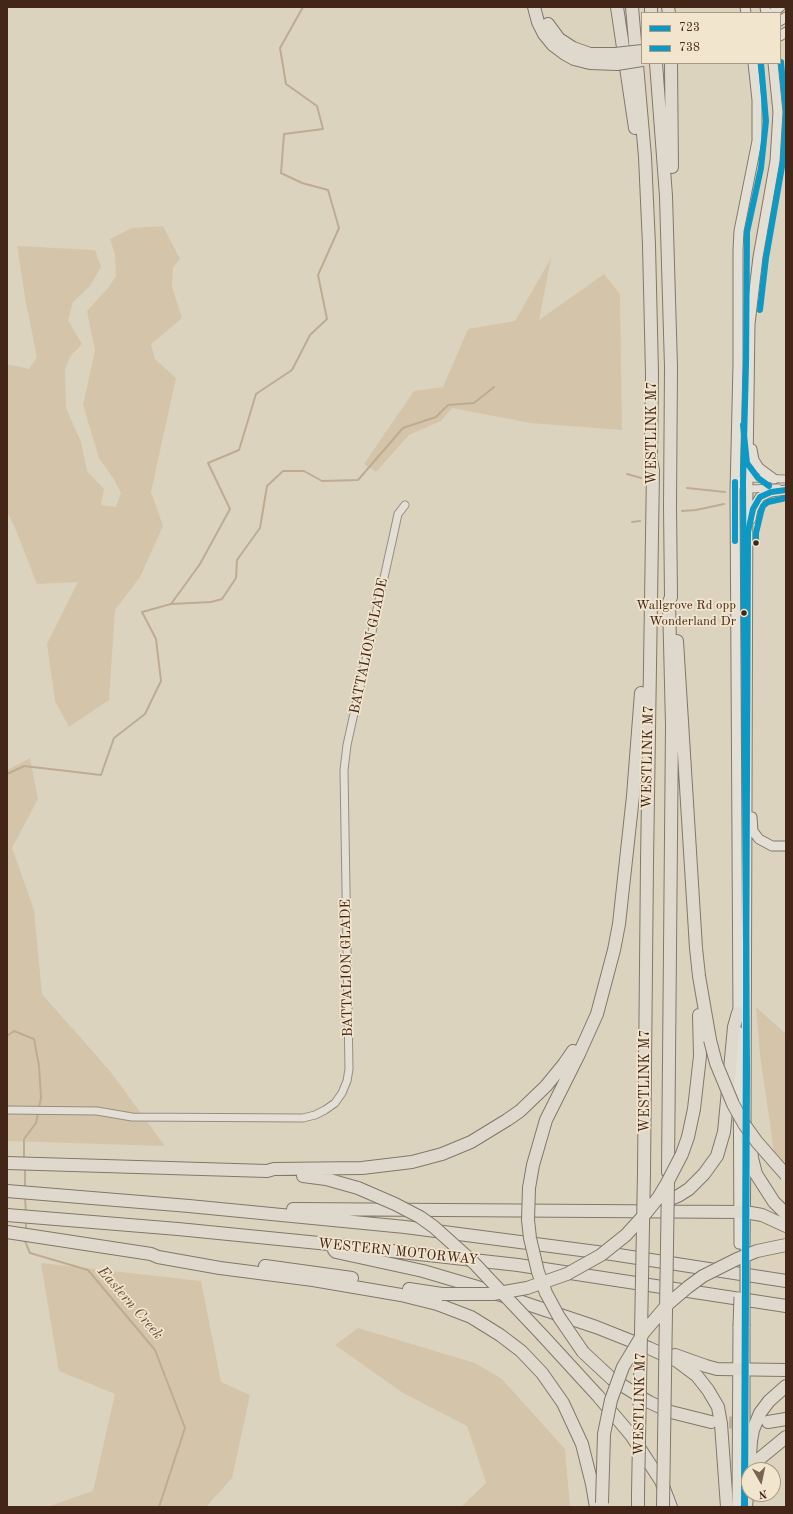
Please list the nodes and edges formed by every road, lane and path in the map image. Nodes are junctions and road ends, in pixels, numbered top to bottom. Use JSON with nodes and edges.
{"nodes":[{"id":1,"x":534,"y":7,"type":"edge"},
{"id":2,"x":541,"y":7,"type":"edge"},
{"id":3,"x":617,"y":7,"type":"edge"},
{"id":4,"x":632,"y":7,"type":"edge"},
{"id":5,"x":641,"y":51,"type":"edge"},
{"id":6,"x":616,"y":59,"type":"junction"},
{"id":7,"x":641,"y":60,"type":"edge"},
{"id":8,"x":656,"y":64,"type":"edge"},
{"id":9,"x":670,"y":64,"type":"edge"},
{"id":10,"x":753,"y":64,"type":"edge"},
{"id":11,"x":772,"y":64,"type":"edge"},
{"id":12,"x":666,"y":128,"type":"junction"},
{"id":13,"x":639,"y":129,"type":"junction"},
{"id":14,"x":749,"y":401,"type":"junction"},
{"id":15,"x":651,"y":460,"type":"junction"},
{"id":16,"x":748,"y":478,"type":"junction"},
{"id":17,"x":774,"y":478,"type":"junction"},
{"id":18,"x":786,"y":479,"type":"edge"},
{"id":19,"x":735,"y":482,"type":"junction"},
{"id":20,"x":748,"y":489,"type":"junction"},
{"id":21,"x":786,"y":489,"type":"edge"},
{"id":22,"x":405,"y":505,"type":"dead end"},
{"id":23,"x":748,"y":532,"type":"junction"},
{"id":24,"x":671,"y":597,"type":"junction"},
{"id":25,"x":736,"y":738,"type":"junction"},
{"id":26,"x":747,"y":738,"type":"junction"},
{"id":27,"x":747,"y":763,"type":"junction"},
{"id":28,"x":786,"y":846,"type":"edge"},
{"id":29,"x":699,"y":976,"type":"junction"},
{"id":30,"x":599,"y":1003,"type":"junction"},
{"id":31,"x":738,"y":1013,"type":"junction"},
{"id":32,"x":7,"y":1110,"type":"edge"},
{"id":33,"x":746,"y":1139,"type":"junction"},
{"id":34,"x":7,"y":1163,"type":"edge"},
{"id":35,"x":267,"y":1171,"type":"junction"},
{"id":36,"x":786,"y":1175,"type":"edge"},
{"id":37,"x":8,"y":1191,"type":"edge"},
{"id":38,"x":636,"y":1211,"type":"junction"},
{"id":39,"x":741,"y":1212,"type":"junction"},
{"id":40,"x":271,"y":1214,"type":"junction"},
{"id":41,"x":786,"y":1214,"type":"edge"},
{"id":42,"x":7,"y":1215,"type":"edge"},
{"id":43,"x":786,"y":1226,"type":"edge"},
{"id":44,"x":7,"y":1232,"type":"edge"},
{"id":45,"x":329,"y":1244,"type":"junction"},
{"id":46,"x":786,"y":1245,"type":"edge"},
{"id":47,"x":151,"y":1254,"type":"junction"},
{"id":48,"x":786,"y":1281,"type":"edge"},
{"id":49,"x":786,"y":1306,"type":"edge"},
{"id":50,"x":649,"y":1348,"type":"junction"},
{"id":51,"x":741,"y":1370,"type":"junction"},
{"id":52,"x":786,"y":1370,"type":"edge"},
{"id":53,"x":786,"y":1386,"type":"edge"},
{"id":54,"x":786,"y":1418,"type":"edge"},
{"id":55,"x":711,"y":1422,"type":"tunnel mouth"},
{"id":56,"x":768,"y":1422,"type":"dead end"},
{"id":57,"x":786,"y":1437,"type":"edge"},
{"id":58,"x":758,"y":1460,"type":"dead end"},
{"id":59,"x":750,"y":1462,"type":"edge"},
{"id":60,"x":600,"y":1506,"type":"edge"},
{"id":61,"x":638,"y":1507,"type":"edge"},
{"id":62,"x":663,"y":1507,"type":"edge"},
{"id":63,"x":670,"y":1507,"type":"edge"},
{"id":64,"x":724,"y":1507,"type":"edge"},
{"id":65,"x":737,"y":1507,"type":"edge"},
{"id":66,"x":745,"y":1507,"type":"edge"}],
"edges":[{"from":1,"to":6,"type":"highway"},
{"from":2,"to":6,"type":"highway"},
{"from":3,"to":13,"type":"highway"},
{"from":4,"to":13,"type":"highway"},
{"from":5,"to":6,"type":"highway","bridge":true},
{"from":6,"to":7,"type":"highway","bridge":true},
{"from":8,"to":12,"type":"highway"},
{"from":9,"to":12,"type":"highway"},
{"from":10,"to":19,"type":"main road"},
{"from":11,"to":14,"type":"main road"},
{"from":12,"to":24,"type":"highway","name":"WESTLINK M7"},
{"from":13,"to":15,"type":"highway","name":"WESTLINK M7"},
{"from":14,"to":16,"type":"main road"},
{"from":14,"to":17,"type":"main road"},
{"from":15,"to":30,"type":"highway"},
{"from":15,"to":61,"type":"highway","name":"WESTLINK M7","bridge":true},
{"from":16,"to":17,"type":"street"},
{"from":16,"to":19,"type":"street"},
{"from":16,"to":20,"type":"main road"},
{"from":17,"to":18,"type":"street"},
{"from":19,"to":20,"type":"street"},
{"from":19,"to":25,"type":"main road"},
{"from":20,"to":21,"type":"street"},
{"from":20,"to":23,"type":"main road"},
{"from":21,"to":23,"type":"main road"},
{"from":22,"to":32,"type":"street","name":"BATTALION GLADE"},
{"from":23,"to":26,"type":"main road"},
{"from":24,"to":29,"type":"highway"},
{"from":24,"to":62,"type":"highway","name":"WESTLINK M7","bridge":true},
{"from":25,"to":26,"type":"main road"},
{"from":25,"to":31,"type":"main road"},
{"from":26,"to":27,"type":"main road"},
{"from":27,"to":28,"type":"main road"},
{"from":27,"to":33,"type":"main road"},
{"from":29,"to":36,"type":"highway","bridge":true},
{"from":29,"to":47,"type":"highway","bridge":true},
{"from":30,"to":35,"type":"highway"},
{"from":30,"to":55,"type":"highway","bridge":true},
{"from":31,"to":38,"type":"highway"},
{"from":31,"to":39,"type":"main road"},
{"from":33,"to":39,"type":"main road"},
{"from":33,"to":41,"type":"highway"},
{"from":34,"to":35,"type":"highway"},
{"from":35,"to":63,"type":"highway","bridge":true},
{"from":37,"to":40,"type":"highway","name":"WESTERN MOTORWAY"},
{"from":38,"to":39,"type":"highway"},
{"from":38,"to":40,"type":"highway"},
{"from":39,"to":43,"type":"highway"},
{"from":39,"to":51,"type":"main road","bridge":true},
{"from":40,"to":48,"type":"highway","name":"WESTERN MOTORWAY"},
{"from":42,"to":45,"type":"highway","name":"WESTERN MOTORWAY"},
{"from":44,"to":47,"type":"highway"},
{"from":45,"to":49,"type":"highway","name":"WESTERN MOTORWAY"},
{"from":45,"to":50,"type":"highway"},
{"from":46,"to":60,"type":"highway","bridge":true},
{"from":47,"to":60,"type":"highway"},
{"from":50,"to":51,"type":"highway"},
{"from":50,"to":64,"type":"highway"},
{"from":51,"to":52,"type":"highway"},
{"from":51,"to":65,"type":"main road"},
{"from":51,"to":66,"type":"main road"},
{"from":53,"to":59,"type":"highway"},
{"from":54,"to":56,"type":"highway"},
{"from":57,"to":58,"type":"highway"}]}
